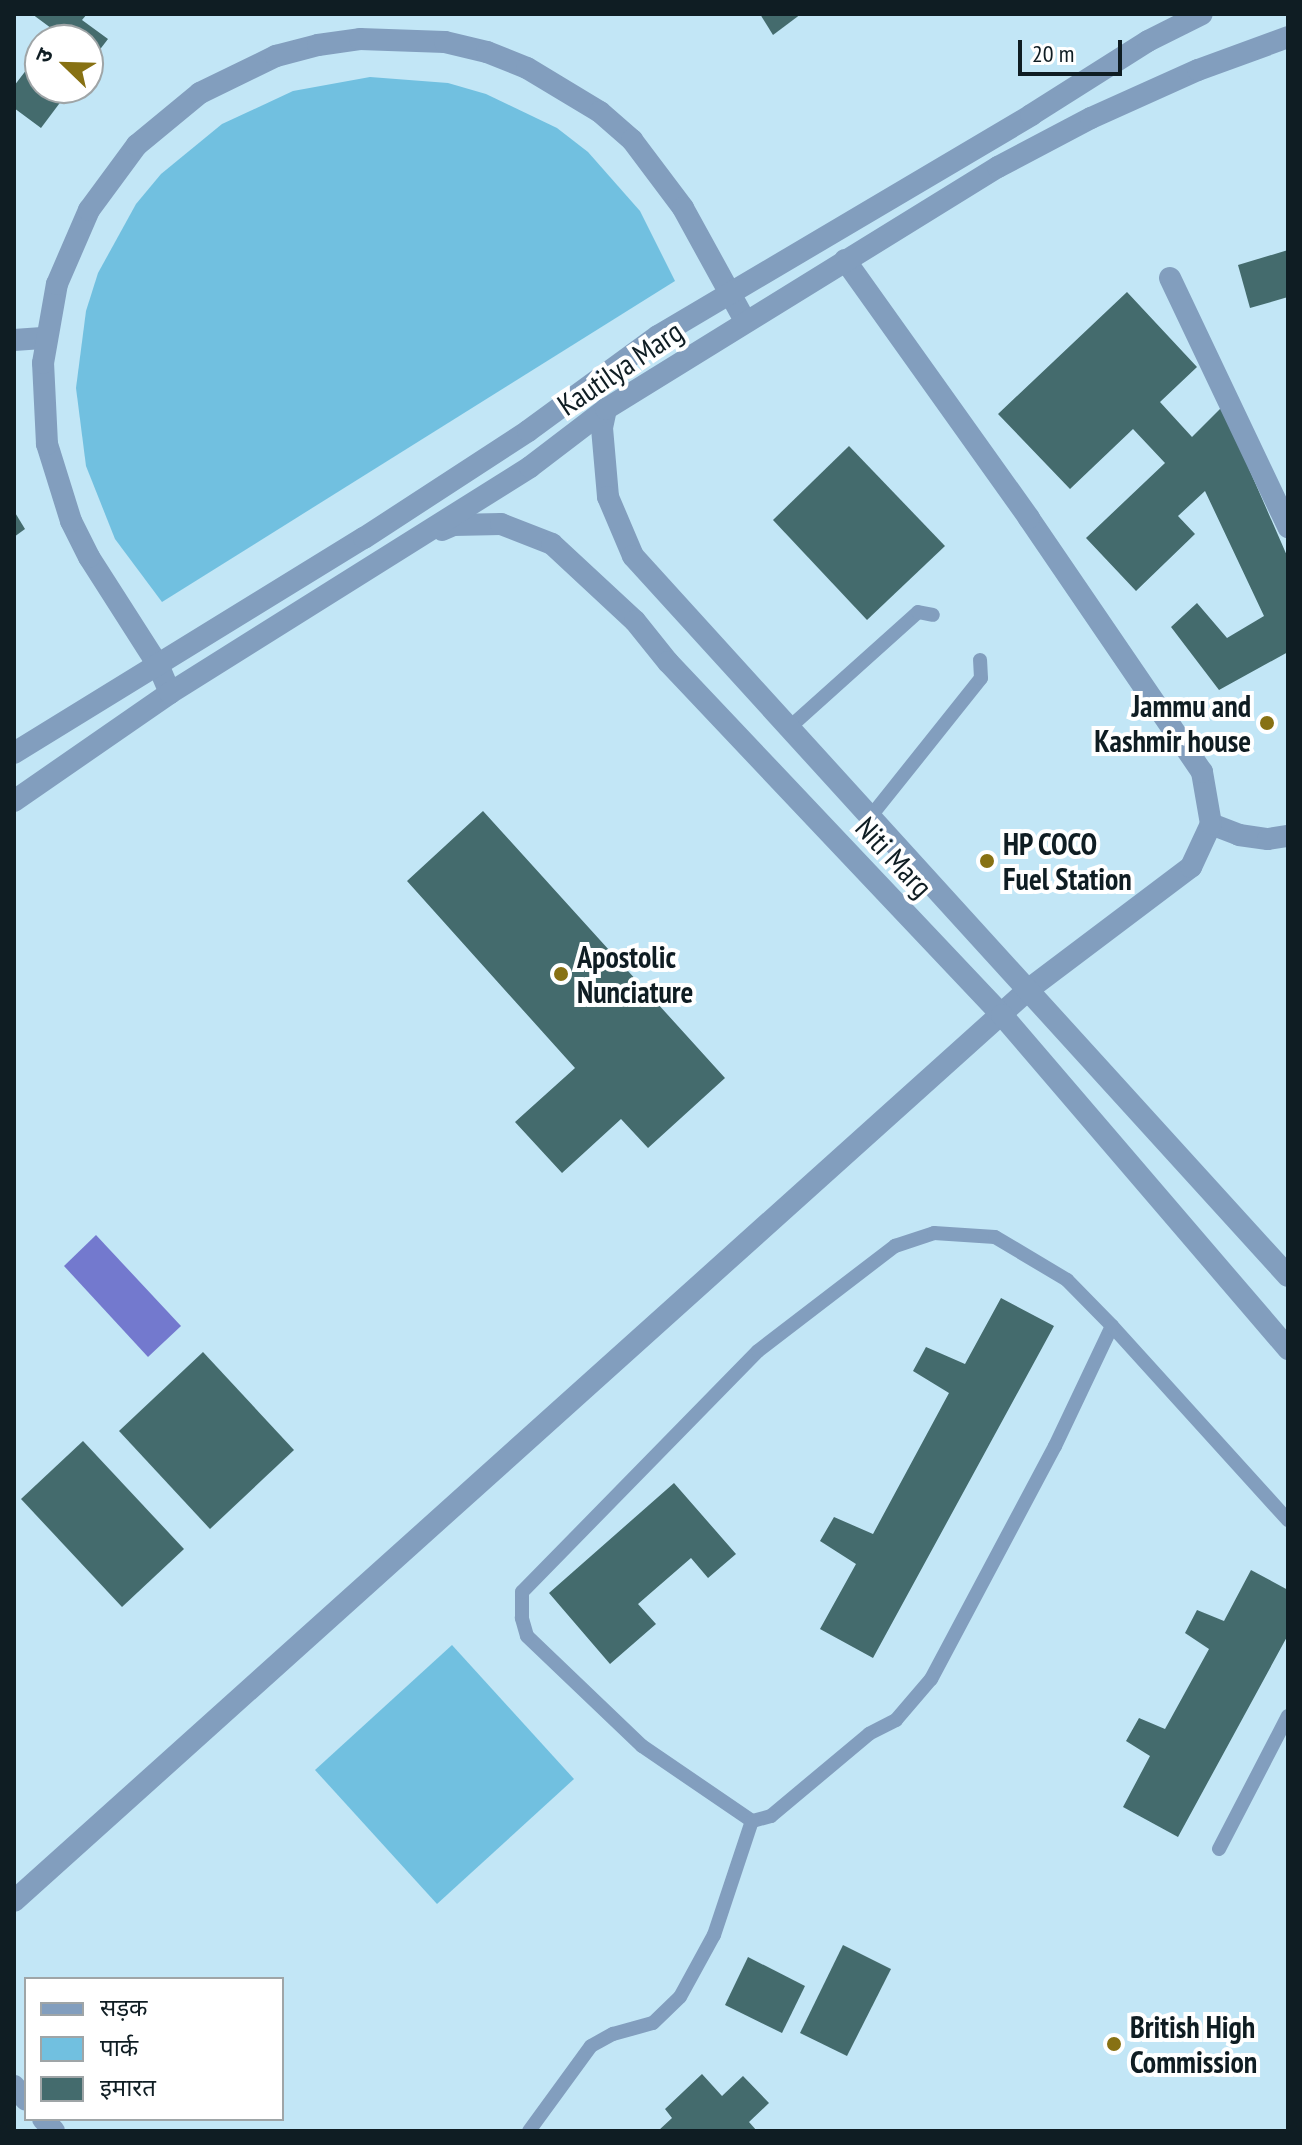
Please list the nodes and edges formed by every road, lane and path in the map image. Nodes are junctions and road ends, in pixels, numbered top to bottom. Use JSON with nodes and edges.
{"nodes":[{"id":1,"x":1202,"y":14,"type":"edge"},
{"id":2,"x":1288,"y":37,"type":"edge"},
{"id":3,"x":845,"y":260,"type":"junction"},
{"id":4,"x":1170,"y":278,"type":"dead end"},
{"id":5,"x":728,"y":292,"type":"junction"},
{"id":6,"x":745,"y":321,"type":"junction"},
{"id":7,"x":46,"y":338,"type":"junction"},
{"id":8,"x":14,"y":340,"type":"edge"},
{"id":9,"x":606,"y":409,"type":"junction"},
{"id":10,"x":1288,"y":527,"type":"edge"},
{"id":11,"x":397,"y":552,"type":"junction"},
{"id":12,"x":933,"y":615,"type":"dead end"},
{"id":13,"x":980,"y":660,"type":"dead end"},
{"id":14,"x":158,"y":665,"type":"junction"},
{"id":15,"x":170,"y":693,"type":"junction"},
{"id":16,"x":790,"y":727,"type":"junction"},
{"id":17,"x":14,"y":753,"type":"edge"},
{"id":18,"x":14,"y":801,"type":"edge"},
{"id":19,"x":871,"y":816,"type":"junction"},
{"id":20,"x":1211,"y":824,"type":"junction"},
{"id":21,"x":1288,"y":836,"type":"edge"},
{"id":22,"x":1029,"y":989,"type":"junction"},
{"id":23,"x":1002,"y":1015,"type":"junction"},
{"id":24,"x":1288,"y":1276,"type":"edge"},
{"id":25,"x":1112,"y":1326,"type":"junction"},
{"id":26,"x":1288,"y":1349,"type":"edge"},
{"id":27,"x":1288,"y":1520,"type":"edge"},
{"id":28,"x":1288,"y":1716,"type":"edge"},
{"id":29,"x":752,"y":1821,"type":"junction"},
{"id":30,"x":1219,"y":1849,"type":"dead end"},
{"id":31,"x":14,"y":1901,"type":"edge"},
{"id":32,"x":529,"y":2131,"type":"edge"}],
"edges":[{"from":1,"to":5,"type":"street","name":"Kautilya Marg"},
{"from":2,"to":3,"type":"street","name":"Kautilya Marg"},
{"from":3,"to":6,"type":"street","name":"Kautilya Marg"},
{"from":3,"to":20,"type":"street"},
{"from":4,"to":10,"type":"street"},
{"from":5,"to":6,"type":"street"},
{"from":5,"to":7,"type":"street"},
{"from":5,"to":14,"type":"street","name":"Kautilya Marg"},
{"from":6,"to":9,"type":"street","name":"Kautilya Marg"},
{"from":7,"to":8,"type":"street"},
{"from":7,"to":14,"type":"street"},
{"from":9,"to":11,"type":"street","name":"Kautilya Marg"},
{"from":9,"to":16,"type":"street","name":"Niti Marg"},
{"from":11,"to":15,"type":"street","name":"Kautilya Marg"},
{"from":11,"to":23,"type":"street","name":"Niti Marg"},
{"from":12,"to":16,"type":"lane"},
{"from":13,"to":19,"type":"lane"},
{"from":14,"to":15,"type":"street"},
{"from":14,"to":17,"type":"street","name":"Kautilya Marg"},
{"from":15,"to":18,"type":"street","name":"Kautilya Marg"},
{"from":16,"to":19,"type":"street","name":"Niti Marg"},
{"from":19,"to":22,"type":"street","name":"Niti Marg"},
{"from":20,"to":21,"type":"street"},
{"from":20,"to":22,"type":"street"},
{"from":22,"to":23,"type":"street"},
{"from":22,"to":24,"type":"street","name":"Niti Marg"},
{"from":23,"to":26,"type":"street","name":"Niti Marg"},
{"from":23,"to":31,"type":"street"},
{"from":25,"to":27,"type":"lane"},
{"from":25,"to":29,"type":"lane"},
{"from":25,"to":29,"type":"lane"},
{"from":28,"to":30,"type":"lane"},
{"from":29,"to":32,"type":"lane"}]}
